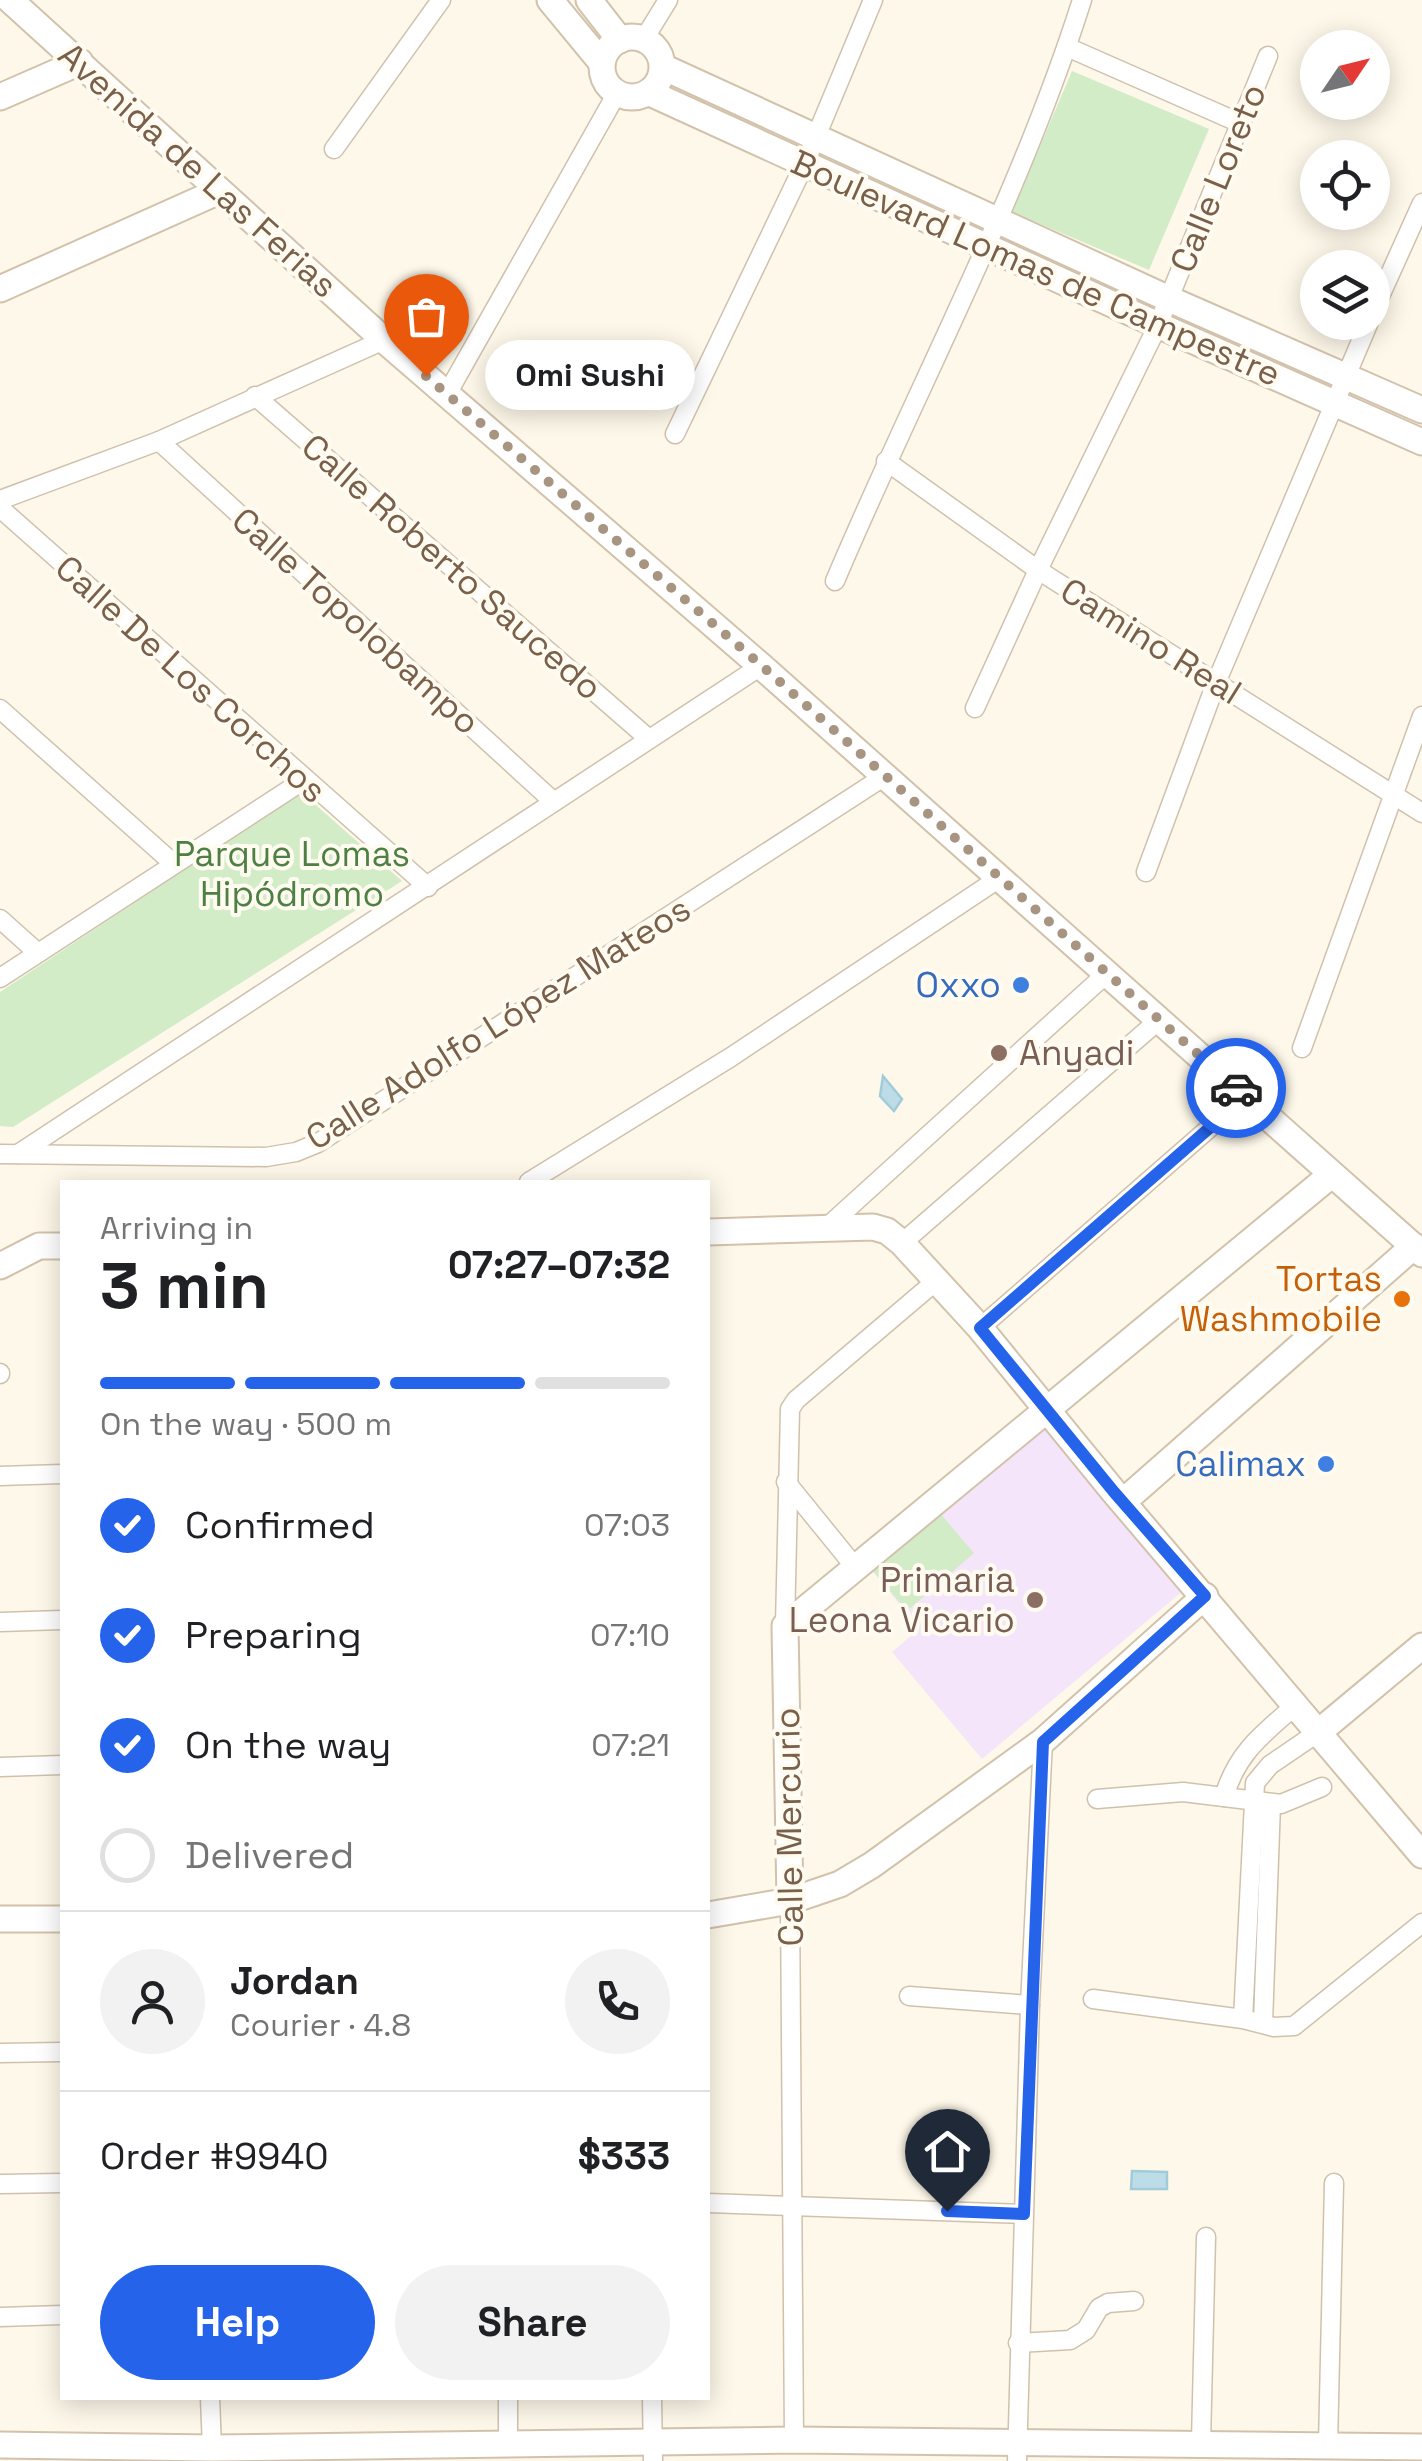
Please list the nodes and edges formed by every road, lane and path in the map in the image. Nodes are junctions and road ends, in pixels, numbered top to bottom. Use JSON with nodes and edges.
{"nodes":[{"id":1,"x":10,"y":0,"type":"edge"},
{"id":2,"x":440,"y":0,"type":"edge"},
{"id":3,"x":550,"y":0,"type":"edge"},
{"id":4,"x":589,"y":0,"type":"edge"},
{"id":5,"x":668,"y":0,"type":"edge"},
{"id":6,"x":874,"y":0,"type":"edge"},
{"id":7,"x":1082,"y":0,"type":"edge"},
{"id":8,"x":632,"y":39,"type":"junction"},
{"id":9,"x":1067,"y":48,"type":"junction"},
{"id":10,"x":1268,"y":56,"type":"dead end"},
{"id":11,"x":80,"y":62,"type":"junction"},
{"id":12,"x":602,"y":63,"type":"junction"},
{"id":13,"x":663,"y":67,"type":"junction"},
{"id":14,"x":650,"y":92,"type":"junction"},
{"id":15,"x":616,"y":93,"type":"junction"},
{"id":16,"x":0,"y":97,"type":"edge"},
{"id":17,"x":1242,"y":124,"type":"junction"},
{"id":18,"x":815,"y":138,"type":"junction"},
{"id":19,"x":334,"y":149,"type":"dead end"},
{"id":20,"x":804,"y":163,"type":"junction"},
{"id":21,"x":219,"y":191,"type":"junction"},
{"id":22,"x":1422,"y":203,"type":"edge"},
{"id":23,"x":998,"y":222,"type":"junction"},
{"id":24,"x":987,"y":247,"type":"junction"},
{"id":25,"x":1390,"y":274,"type":"edge"},
{"id":26,"x":0,"y":289,"type":"edge"},
{"id":27,"x":1169,"y":299,"type":"junction"},
{"id":28,"x":1158,"y":325,"type":"junction"},
{"id":29,"x":384,"y":340,"type":"junction"},
{"id":30,"x":1361,"y":340,"type":"edge"},
{"id":31,"x":1345,"y":376,"type":"junction"},
{"id":32,"x":448,"y":394,"type":"junction"},
{"id":33,"x":255,"y":396,"type":"junction"},
{"id":34,"x":1333,"y":401,"type":"junction"},
{"id":35,"x":1422,"y":410,"type":"edge"},
{"id":36,"x":674,"y":434,"type":"dead end"},
{"id":37,"x":158,"y":440,"type":"junction"},
{"id":38,"x":1422,"y":442,"type":"edge"},
{"id":39,"x":886,"y":461,"type":"junction"},
{"id":40,"x":0,"y":500,"type":"edge"},
{"id":41,"x":0,"y":508,"type":"edge"},
{"id":42,"x":1038,"y":570,"type":"junction"},
{"id":43,"x":836,"y":581,"type":"dead end"},
{"id":44,"x":762,"y":666,"type":"junction"},
{"id":45,"x":1216,"y":683,"type":"junction"},
{"id":46,"x":975,"y":708,"type":"dead end"},
{"id":47,"x":0,"y":710,"type":"edge"},
{"id":48,"x":1422,"y":716,"type":"edge"},
{"id":49,"x":649,"y":739,"type":"junction"},
{"id":50,"x":884,"y":776,"type":"junction"},
{"id":51,"x":304,"y":780,"type":"junction"},
{"id":52,"x":1392,"y":793,"type":"junction"},
{"id":53,"x":554,"y":802,"type":"junction"},
{"id":54,"x":1422,"y":813,"type":"edge"},
{"id":55,"x":174,"y":864,"type":"junction"},
{"id":56,"x":1146,"y":872,"type":"dead end"},
{"id":57,"x":998,"y":880,"type":"junction"},
{"id":58,"x":428,"y":888,"type":"junction"},
{"id":59,"x":0,"y":919,"type":"edge"},
{"id":60,"x":38,"y":953,"type":"junction"},
{"id":61,"x":1105,"y":975,"type":"junction"},
{"id":62,"x":0,"y":978,"type":"edge"},
{"id":63,"x":1159,"y":1020,"type":"junction"},
{"id":64,"x":1302,"y":1048,"type":"dead end"},
{"id":65,"x":1245,"y":1097,"type":"junction"},
{"id":66,"x":9,"y":1154,"type":"edge"},
{"id":67,"x":1331,"y":1175,"type":"junction"},
{"id":68,"x":532,"y":1180,"type":"edge"},
{"id":69,"x":825,"y":1230,"type":"junction"},
{"id":70,"x":710,"y":1232,"type":"edge"},
{"id":71,"x":902,"y":1243,"type":"junction"},
{"id":72,"x":60,"y":1246,"type":"edge"},
{"id":73,"x":1418,"y":1250,"type":"edge"},
{"id":74,"x":0,"y":1266,"type":"edge"},
{"id":75,"x":936,"y":1281,"type":"junction"},
{"id":76,"x":980,"y":1328,"type":"junction"},
{"id":77,"x":1047,"y":1409,"type":"junction"},
{"id":78,"x":60,"y":1474,"type":"edge"},
{"id":79,"x":0,"y":1476,"type":"edge"},
{"id":80,"x":786,"y":1482,"type":"junction"},
{"id":81,"x":1124,"y":1501,"type":"junction"},
{"id":82,"x":855,"y":1567,"type":"junction"},
{"id":83,"x":1205,"y":1596,"type":"junction"},
{"id":84,"x":60,"y":1620,"type":"edge"},
{"id":85,"x":0,"y":1622,"type":"edge"},
{"id":86,"x":786,"y":1626,"type":"junction"},
{"id":87,"x":1422,"y":1646,"type":"edge"},
{"id":88,"x":1296,"y":1704,"type":"junction"},
{"id":89,"x":1320,"y":1731,"type":"junction"},
{"id":90,"x":1043,"y":1742,"type":"junction"},
{"id":91,"x":60,"y":1765,"type":"edge"},
{"id":92,"x":0,"y":1767,"type":"edge"},
{"id":93,"x":1322,"y":1786,"type":"dead end"},
{"id":94,"x":1224,"y":1797,"type":"junction"},
{"id":95,"x":1096,"y":1799,"type":"dead end"},
{"id":96,"x":1262,"y":1802,"type":"junction"},
{"id":97,"x":1422,"y":1856,"type":"edge"},
{"id":98,"x":790,"y":1901,"type":"junction"},
{"id":99,"x":710,"y":1915,"type":"edge"},
{"id":100,"x":0,"y":1918,"type":"edge"},
{"id":101,"x":60,"y":1918,"type":"edge"},
{"id":102,"x":1422,"y":1923,"type":"edge"},
{"id":103,"x":909,"y":1996,"type":"dead end"},
{"id":104,"x":1093,"y":1999,"type":"dead end"},
{"id":105,"x":1030,"y":2005,"type":"junction"},
{"id":106,"x":1242,"y":2019,"type":"junction"},
{"id":107,"x":1263,"y":2023,"type":"junction"},
{"id":108,"x":60,"y":2052,"type":"edge"},
{"id":109,"x":0,"y":2053,"type":"edge"},
{"id":110,"x":60,"y":2183,"type":"edge"},
{"id":111,"x":1334,"y":2183,"type":"dead end"},
{"id":112,"x":0,"y":2184,"type":"edge"},
{"id":113,"x":710,"y":2203,"type":"edge"},
{"id":114,"x":794,"y":2205,"type":"junction"},
{"id":115,"x":1024,"y":2214,"type":"junction"},
{"id":116,"x":1206,"y":2237,"type":"dead end"},
{"id":117,"x":1134,"y":2300,"type":"dead end"},
{"id":118,"x":0,"y":2316,"type":"edge"},
{"id":119,"x":60,"y":2316,"type":"edge"},
{"id":120,"x":1018,"y":2343,"type":"junction"},
{"id":121,"x":210,"y":2400,"type":"edge"},
{"id":122,"x":508,"y":2400,"type":"edge"},
{"id":123,"x":652,"y":2400,"type":"edge"},
{"id":124,"x":794,"y":2440,"type":"junction"},
{"id":125,"x":508,"y":2442,"type":"junction"},
{"id":126,"x":1201,"y":2442,"type":"junction"},
{"id":127,"x":0,"y":2445,"type":"edge"},
{"id":128,"x":1328,"y":2446,"type":"junction"},
{"id":129,"x":1422,"y":2446,"type":"edge"},
{"id":130,"x":212,"y":2448,"type":"junction"},
{"id":131,"x":653,"y":2451,"type":"edge"},
{"id":132,"x":1017,"y":2451,"type":"edge"}],
"edges":[{"from":1,"to":11,"type":"main road","name":"Avenida de Las Ferias"},
{"from":2,"to":19,"type":"street"},
{"from":3,"to":12,"type":"main road"},
{"from":4,"to":8,"type":"main road"},
{"from":5,"to":8,"type":"street"},
{"from":6,"to":18,"type":"street"},
{"from":7,"to":9,"type":"street"},
{"from":8,"to":12,"type":"main road"},
{"from":8,"to":13,"type":"main road"},
{"from":9,"to":17,"type":"street"},
{"from":9,"to":23,"type":"street"},
{"from":10,"to":17,"type":"street","name":"Calle Loreto"},
{"from":11,"to":16,"type":"main road"},
{"from":11,"to":21,"type":"main road","name":"Avenida de Las Ferias"},
{"from":12,"to":15,"type":"main road"},
{"from":13,"to":14,"type":"main road"},
{"from":13,"to":18,"type":"main road","name":"Boulevard Lomas de Campestre"},
{"from":14,"to":15,"type":"main road"},
{"from":14,"to":20,"type":"main road","name":"Boulevard Lomas de Campestre"},
{"from":15,"to":32,"type":"street"},
{"from":17,"to":27,"type":"street","name":"Calle Loreto"},
{"from":18,"to":20,"type":"street"},
{"from":18,"to":23,"type":"main road","name":"Boulevard Lomas de Campestre"},
{"from":20,"to":24,"type":"main road","name":"Boulevard Lomas de Campestre"},
{"from":20,"to":36,"type":"street"},
{"from":21,"to":26,"type":"main road"},
{"from":21,"to":29,"type":"main road","name":"Avenida de Las Ferias"},
{"from":22,"to":25,"type":"street"},
{"from":23,"to":24,"type":"street"},
{"from":23,"to":27,"type":"main road","name":"Boulevard Lomas de Campestre"},
{"from":24,"to":28,"type":"main road","name":"Boulevard Lomas de Campestre"},
{"from":24,"to":39,"type":"street"},
{"from":27,"to":28,"type":"street","name":"Calle Loreto"},
{"from":27,"to":31,"type":"main road","name":"Boulevard Lomas de Campestre"},
{"from":28,"to":34,"type":"main road","name":"Boulevard Lomas de Campestre"},
{"from":28,"to":42,"type":"street","name":"Calle Loreto"},
{"from":29,"to":32,"type":"main road","name":"Avenida de Las Ferias"},
{"from":29,"to":33,"type":"street"},
{"from":30,"to":31,"type":"street"},
{"from":31,"to":34,"type":"street"},
{"from":31,"to":35,"type":"main road","name":"Boulevard Lomas de Campestre"},
{"from":32,"to":44,"type":"main road","name":"Avenida de Las Ferias"},
{"from":33,"to":37,"type":"street"},
{"from":33,"to":49,"type":"street","name":"Calle Roberto Saucedo"},
{"from":34,"to":38,"type":"main road","name":"Boulevard Lomas de Campestre"},
{"from":34,"to":45,"type":"street"},
{"from":37,"to":40,"type":"street"},
{"from":37,"to":53,"type":"street","name":"Calle Topolobampo"},
{"from":39,"to":42,"type":"street","name":"Camino Real"},
{"from":39,"to":43,"type":"street"},
{"from":41,"to":51,"type":"street","name":"Calle De Los Corchos"},
{"from":42,"to":45,"type":"street","name":"Camino Real"},
{"from":42,"to":46,"type":"street","name":"Calle Loreto"},
{"from":44,"to":49,"type":"street"},
{"from":44,"to":50,"type":"main road","name":"Avenida de Las Ferias"},
{"from":45,"to":52,"type":"street","name":"Camino Real"},
{"from":45,"to":56,"type":"street"},
{"from":47,"to":55,"type":"street"},
{"from":48,"to":52,"type":"street"},
{"from":49,"to":53,"type":"street"},
{"from":50,"to":57,"type":"main road","name":"Avenida de Las Ferias"},
{"from":50,"to":66,"type":"street","name":"Calle Adolfo López Mateos"},
{"from":51,"to":55,"type":"street"},
{"from":51,"to":58,"type":"street","name":"Calle De Los Corchos"},
{"from":52,"to":54,"type":"street","name":"Camino Real"},
{"from":52,"to":64,"type":"street"},
{"from":53,"to":58,"type":"street"},
{"from":55,"to":60,"type":"street"},
{"from":57,"to":61,"type":"main road","name":"Avenida de Las Ferias"},
{"from":57,"to":68,"type":"street"},
{"from":58,"to":66,"type":"street"},
{"from":59,"to":60,"type":"street"},
{"from":60,"to":62,"type":"street"},
{"from":61,"to":63,"type":"main road"},
{"from":61,"to":69,"type":"street"},
{"from":63,"to":65,"type":"main road"},
{"from":63,"to":71,"type":"street"},
{"from":65,"to":67,"type":"main road"},
{"from":65,"to":76,"type":"street"},
{"from":67,"to":73,"type":"main road"},
{"from":67,"to":77,"type":"main road"},
{"from":69,"to":70,"type":"main road"},
{"from":69,"to":71,"type":"main road"},
{"from":71,"to":75,"type":"main road"},
{"from":72,"to":74,"type":"main road"},
{"from":73,"to":81,"type":"main road"},
{"from":75,"to":76,"type":"main road"},
{"from":75,"to":80,"type":"street","name":"Calle Mercurio"},
{"from":76,"to":77,"type":"main road"},
{"from":77,"to":81,"type":"main road"},
{"from":77,"to":82,"type":"main road"},
{"from":78,"to":79,"type":"street"},
{"from":80,"to":82,"type":"street"},
{"from":80,"to":86,"type":"street","name":"Calle Mercurio"},
{"from":81,"to":83,"type":"main road"},
{"from":82,"to":86,"type":"main road"},
{"from":83,"to":88,"type":"main road"},
{"from":83,"to":90,"type":"main road"},
{"from":84,"to":85,"type":"street"},
{"from":86,"to":98,"type":"main road","name":"Calle Mercurio"},
{"from":87,"to":89,"type":"main road"},
{"from":88,"to":89,"type":"main road"},
{"from":88,"to":94,"type":"street"},
{"from":89,"to":96,"type":"street"},
{"from":89,"to":97,"type":"main road"},
{"from":90,"to":98,"type":"main road"},
{"from":90,"to":105,"type":"street"},
{"from":91,"to":92,"type":"street"},
{"from":93,"to":96,"type":"street"},
{"from":94,"to":95,"type":"street"},
{"from":94,"to":96,"type":"street"},
{"from":96,"to":106,"type":"street"},
{"from":96,"to":107,"type":"street"},
{"from":98,"to":99,"type":"main road"},
{"from":98,"to":114,"type":"street","name":"Calle Mercurio"},
{"from":100,"to":101,"type":"main road"},
{"from":102,"to":107,"type":"street"},
{"from":103,"to":105,"type":"street"},
{"from":104,"to":106,"type":"street"},
{"from":105,"to":115,"type":"street"},
{"from":106,"to":107,"type":"street"},
{"from":108,"to":109,"type":"street"},
{"from":110,"to":112,"type":"street"},
{"from":111,"to":128,"type":"street"},
{"from":113,"to":114,"type":"street"},
{"from":114,"to":115,"type":"street"},
{"from":114,"to":124,"type":"street","name":"Calle Mercurio"},
{"from":115,"to":120,"type":"street"},
{"from":116,"to":126,"type":"street"},
{"from":117,"to":120,"type":"street"},
{"from":118,"to":119,"type":"street"},
{"from":120,"to":132,"type":"street"},
{"from":121,"to":130,"type":"street"},
{"from":122,"to":125,"type":"street"},
{"from":123,"to":131,"type":"street"},
{"from":124,"to":131,"type":"main road"},
{"from":124,"to":132,"type":"main road"},
{"from":125,"to":130,"type":"main road"},
{"from":125,"to":131,"type":"main road"},
{"from":126,"to":128,"type":"main road"},
{"from":126,"to":132,"type":"main road"},
{"from":127,"to":130,"type":"main road"},
{"from":128,"to":129,"type":"main road"}]}
